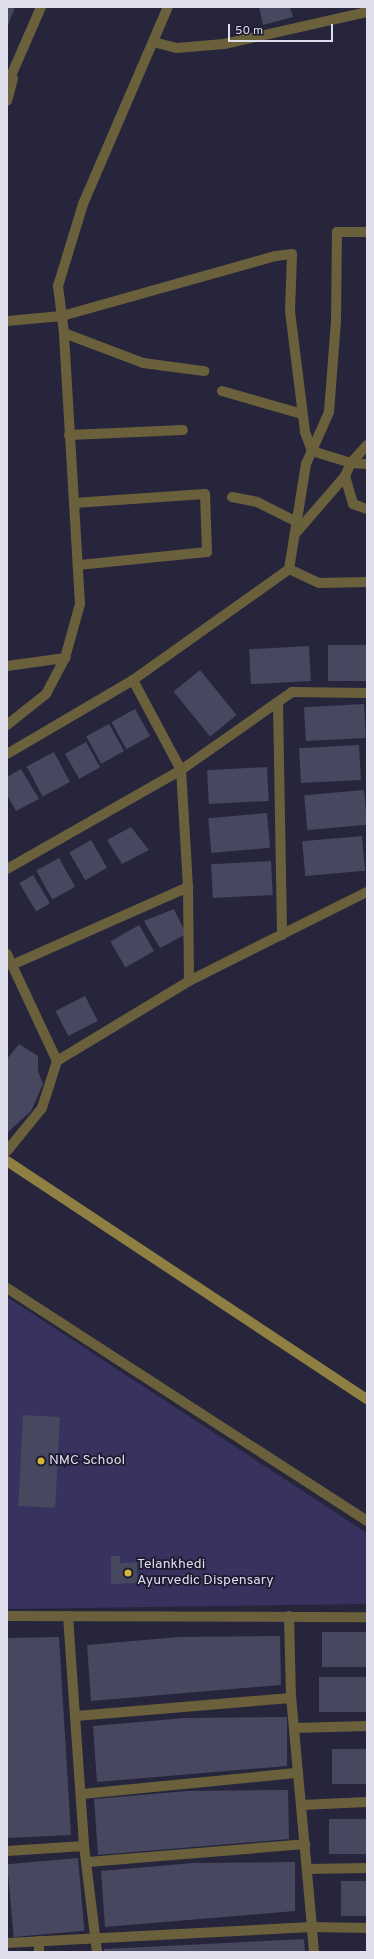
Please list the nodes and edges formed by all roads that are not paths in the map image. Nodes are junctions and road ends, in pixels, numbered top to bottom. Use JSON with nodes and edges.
{"nodes":[{"id":1,"x":41,"y":7,"type":"edge"},
{"id":2,"x":168,"y":7,"type":"edge"},
{"id":3,"x":367,"y":12,"type":"edge"},
{"id":4,"x":153,"y":42,"type":"junction"},
{"id":5,"x":18,"y":59,"type":"junction"},
{"id":6,"x":7,"y":85,"type":"edge"},
{"id":7,"x":7,"y":101,"type":"edge"},
{"id":8,"x":367,"y":232,"type":"edge"},
{"id":9,"x":62,"y":316,"type":"junction"},
{"id":10,"x":7,"y":321,"type":"edge"},
{"id":11,"x":64,"y":334,"type":"junction"},
{"id":12,"x":204,"y":371,"type":"dead end"},
{"id":13,"x":222,"y":391,"type":"dead end"},
{"id":14,"x":302,"y":414,"type":"junction"},
{"id":15,"x":183,"y":430,"type":"dead end"},
{"id":16,"x":69,"y":435,"type":"junction"},
{"id":17,"x":367,"y":445,"type":"edge"},
{"id":18,"x":312,"y":451,"type":"junction"},
{"id":19,"x":351,"y":463,"type":"junction"},
{"id":20,"x":367,"y":464,"type":"edge"},
{"id":21,"x":345,"y":476,"type":"junction"},
{"id":22,"x":232,"y":498,"type":"dead end"},
{"id":23,"x":74,"y":502,"type":"junction"},
{"id":24,"x":367,"y":509,"type":"edge"},
{"id":25,"x":296,"y":522,"type":"junction"},
{"id":26,"x":295,"y":535,"type":"junction"},
{"id":27,"x":78,"y":565,"type":"junction"},
{"id":28,"x":289,"y":569,"type":"junction"},
{"id":29,"x":367,"y":582,"type":"edge"},
{"id":30,"x":65,"y":658,"type":"junction"},
{"id":31,"x":7,"y":666,"type":"edge"},
{"id":32,"x":133,"y":680,"type":"junction"},
{"id":33,"x":367,"y":693,"type":"edge"},
{"id":34,"x":278,"y":702,"type":"junction"},
{"id":35,"x":7,"y":726,"type":"edge"},
{"id":36,"x":7,"y":754,"type":"edge"},
{"id":37,"x":181,"y":770,"type":"junction"},
{"id":38,"x":7,"y":869,"type":"edge"},
{"id":39,"x":188,"y":887,"type":"junction"},
{"id":40,"x":367,"y":892,"type":"edge"},
{"id":41,"x":282,"y":935,"type":"junction"},
{"id":42,"x":7,"y":954,"type":"edge"},
{"id":43,"x":12,"y":965,"type":"junction"},
{"id":44,"x":189,"y":981,"type":"junction"},
{"id":45,"x":58,"y":1061,"type":"junction"},
{"id":46,"x":7,"y":1151,"type":"edge"},
{"id":47,"x":7,"y":1161,"type":"edge"},
{"id":48,"x":7,"y":1288,"type":"edge"},
{"id":49,"x":367,"y":1399,"type":"edge"},
{"id":50,"x":367,"y":1521,"type":"edge"},
{"id":51,"x":7,"y":1616,"type":"edge"},
{"id":52,"x":68,"y":1616,"type":"junction"},
{"id":53,"x":289,"y":1616,"type":"junction"},
{"id":54,"x":367,"y":1617,"type":"edge"},
{"id":55,"x":291,"y":1698,"type":"junction"},
{"id":56,"x":76,"y":1716,"type":"junction"},
{"id":57,"x":367,"y":1726,"type":"edge"},
{"id":58,"x":294,"y":1728,"type":"junction"},
{"id":59,"x":298,"y":1773,"type":"junction"},
{"id":60,"x":82,"y":1794,"type":"junction"},
{"id":61,"x":367,"y":1802,"type":"edge"},
{"id":62,"x":301,"y":1805,"type":"junction"},
{"id":63,"x":305,"y":1844,"type":"junction"},
{"id":64,"x":84,"y":1846,"type":"junction"},
{"id":65,"x":7,"y":1851,"type":"edge"},
{"id":66,"x":88,"y":1862,"type":"junction"},
{"id":67,"x":367,"y":1868,"type":"edge"},
{"id":68,"x":307,"y":1869,"type":"junction"},
{"id":69,"x":312,"y":1927,"type":"junction"},
{"id":70,"x":367,"y":1928,"type":"edge"},
{"id":71,"x":96,"y":1938,"type":"junction"},
{"id":72,"x":39,"y":1941,"type":"junction"},
{"id":73,"x":7,"y":1943,"type":"edge"},
{"id":74,"x":39,"y":1952,"type":"edge"},
{"id":75,"x":97,"y":1952,"type":"edge"},
{"id":76,"x":314,"y":1952,"type":"edge"}],
"edges":[{"from":1,"to":5,"type":"street"},
{"from":2,"to":4,"type":"street"},
{"from":3,"to":4,"type":"street"},
{"from":4,"to":9,"type":"street"},
{"from":5,"to":6,"type":"street"},
{"from":5,"to":7,"type":"street"},
{"from":8,"to":18,"type":"street"},
{"from":9,"to":10,"type":"street"},
{"from":9,"to":11,"type":"street"},
{"from":9,"to":14,"type":"street"},
{"from":11,"to":12,"type":"street"},
{"from":11,"to":16,"type":"street"},
{"from":13,"to":14,"type":"street"},
{"from":14,"to":18,"type":"street"},
{"from":15,"to":16,"type":"street"},
{"from":16,"to":23,"type":"street"},
{"from":17,"to":19,"type":"street"},
{"from":18,"to":19,"type":"street"},
{"from":18,"to":25,"type":"street"},
{"from":19,"to":20,"type":"street"},
{"from":19,"to":21,"type":"street"},
{"from":21,"to":24,"type":"street"},
{"from":21,"to":26,"type":"street"},
{"from":22,"to":25,"type":"street"},
{"from":23,"to":27,"type":"street"},
{"from":23,"to":27,"type":"street"},
{"from":25,"to":26,"type":"street"},
{"from":26,"to":28,"type":"street"},
{"from":27,"to":30,"type":"street"},
{"from":28,"to":29,"type":"street"},
{"from":28,"to":32,"type":"street"},
{"from":30,"to":31,"type":"street"},
{"from":30,"to":35,"type":"street"},
{"from":32,"to":36,"type":"street"},
{"from":32,"to":37,"type":"street"},
{"from":33,"to":34,"type":"street"},
{"from":34,"to":37,"type":"street"},
{"from":34,"to":41,"type":"street"},
{"from":37,"to":38,"type":"street"},
{"from":37,"to":39,"type":"street"},
{"from":39,"to":43,"type":"street"},
{"from":39,"to":44,"type":"street"},
{"from":40,"to":41,"type":"street"},
{"from":41,"to":44,"type":"street"},
{"from":42,"to":43,"type":"street"},
{"from":43,"to":45,"type":"street"},
{"from":44,"to":45,"type":"street"},
{"from":45,"to":46,"type":"street"},
{"from":47,"to":49,"type":"street"},
{"from":48,"to":50,"type":"street"},
{"from":51,"to":52,"type":"street"},
{"from":52,"to":53,"type":"street"},
{"from":52,"to":56,"type":"street"},
{"from":53,"to":54,"type":"street"},
{"from":53,"to":55,"type":"street"},
{"from":55,"to":56,"type":"street"},
{"from":55,"to":58,"type":"street"},
{"from":56,"to":60,"type":"street"},
{"from":57,"to":58,"type":"street"},
{"from":58,"to":59,"type":"street"},
{"from":59,"to":60,"type":"street"},
{"from":59,"to":62,"type":"street"},
{"from":60,"to":64,"type":"street"},
{"from":61,"to":62,"type":"street"},
{"from":62,"to":63,"type":"street"},
{"from":63,"to":66,"type":"street"},
{"from":63,"to":68,"type":"street"},
{"from":64,"to":65,"type":"street"},
{"from":64,"to":66,"type":"street"},
{"from":66,"to":71,"type":"street"},
{"from":67,"to":68,"type":"street"},
{"from":68,"to":69,"type":"street"},
{"from":69,"to":70,"type":"street"},
{"from":69,"to":71,"type":"street"},
{"from":69,"to":76,"type":"street"},
{"from":71,"to":72,"type":"street"},
{"from":71,"to":75,"type":"street"},
{"from":72,"to":73,"type":"street"},
{"from":72,"to":74,"type":"street"}]}
